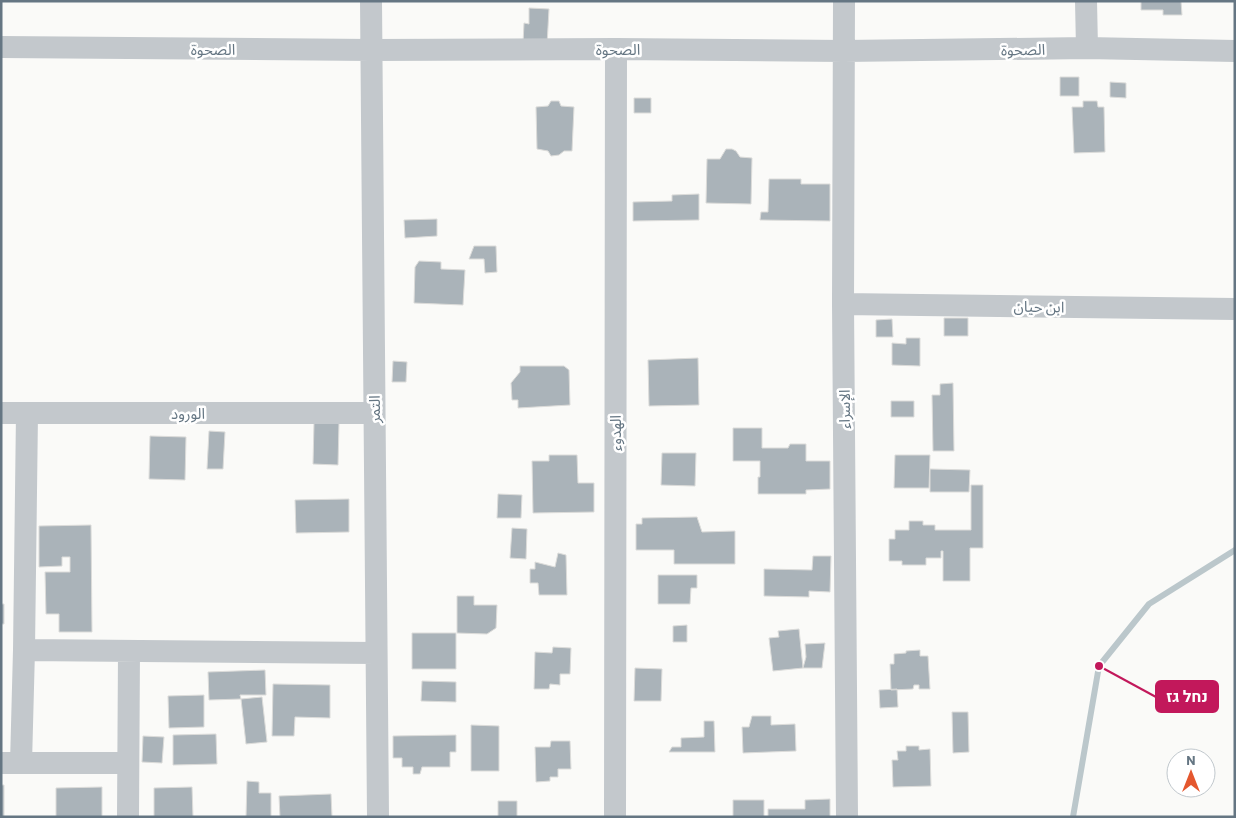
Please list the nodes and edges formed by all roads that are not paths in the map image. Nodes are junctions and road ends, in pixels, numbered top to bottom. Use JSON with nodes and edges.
{"nodes":[{"id":1,"x":371,"y":1,"type":"edge"},
{"id":2,"x":844,"y":1,"type":"edge"},
{"id":3,"x":1086,"y":1,"type":"edge"},
{"id":4,"x":1,"y":47,"type":"edge"},
{"id":5,"x":1087,"y":48,"type":"junction"},
{"id":6,"x":616,"y":49,"type":"junction"},
{"id":7,"x":371,"y":50,"type":"junction"},
{"id":8,"x":844,"y":51,"type":"junction"},
{"id":9,"x":1235,"y":51,"type":"edge"},
{"id":10,"x":843,"y":304,"type":"junction"},
{"id":11,"x":1235,"y":309,"type":"edge"},
{"id":12,"x":1,"y":413,"type":"edge"},
{"id":13,"x":27,"y":413,"type":"junction"},
{"id":14,"x":374,"y":413,"type":"junction"},
{"id":15,"x":24,"y":650,"type":"junction"},
{"id":16,"x":129,"y":652,"type":"junction"},
{"id":17,"x":375,"y":654,"type":"junction"},
{"id":18,"x":11,"y":763,"type":"edge"},
{"id":19,"x":128,"y":763,"type":"junction"},
{"id":20,"x":128,"y":817,"type":"edge"},
{"id":21,"x":378,"y":817,"type":"edge"},
{"id":22,"x":615,"y":817,"type":"edge"},
{"id":23,"x":847,"y":817,"type":"edge"}],
"edges":[{"from":1,"to":7,"type":"street","name":"التمر"},
{"from":2,"to":8,"type":"street","name":"الإسراء"},
{"from":3,"to":5,"type":"street"},
{"from":4,"to":7,"type":"street","name":"الصحوة"},
{"from":5,"to":8,"type":"street","name":"الصحوة"},
{"from":5,"to":9,"type":"street","name":"الصحوة"},
{"from":6,"to":7,"type":"street","name":"الصحوة"},
{"from":6,"to":8,"type":"street","name":"الصحوة"},
{"from":6,"to":22,"type":"street","name":"الهدوء"},
{"from":7,"to":14,"type":"street","name":"التمر"},
{"from":8,"to":10,"type":"street","name":"الإسراء"},
{"from":10,"to":11,"type":"street","name":"ابن حيان"},
{"from":10,"to":23,"type":"street","name":"الإسراء"},
{"from":12,"to":13,"type":"street","name":"الورود"},
{"from":13,"to":14,"type":"street","name":"الورود"},
{"from":13,"to":15,"type":"street"},
{"from":14,"to":17,"type":"street","name":"التمر"},
{"from":15,"to":16,"type":"street"},
{"from":15,"to":18,"type":"street"},
{"from":16,"to":17,"type":"street"},
{"from":16,"to":19,"type":"street"},
{"from":17,"to":21,"type":"street","name":"التمر"},
{"from":18,"to":19,"type":"street"},
{"from":19,"to":20,"type":"street"}]}
